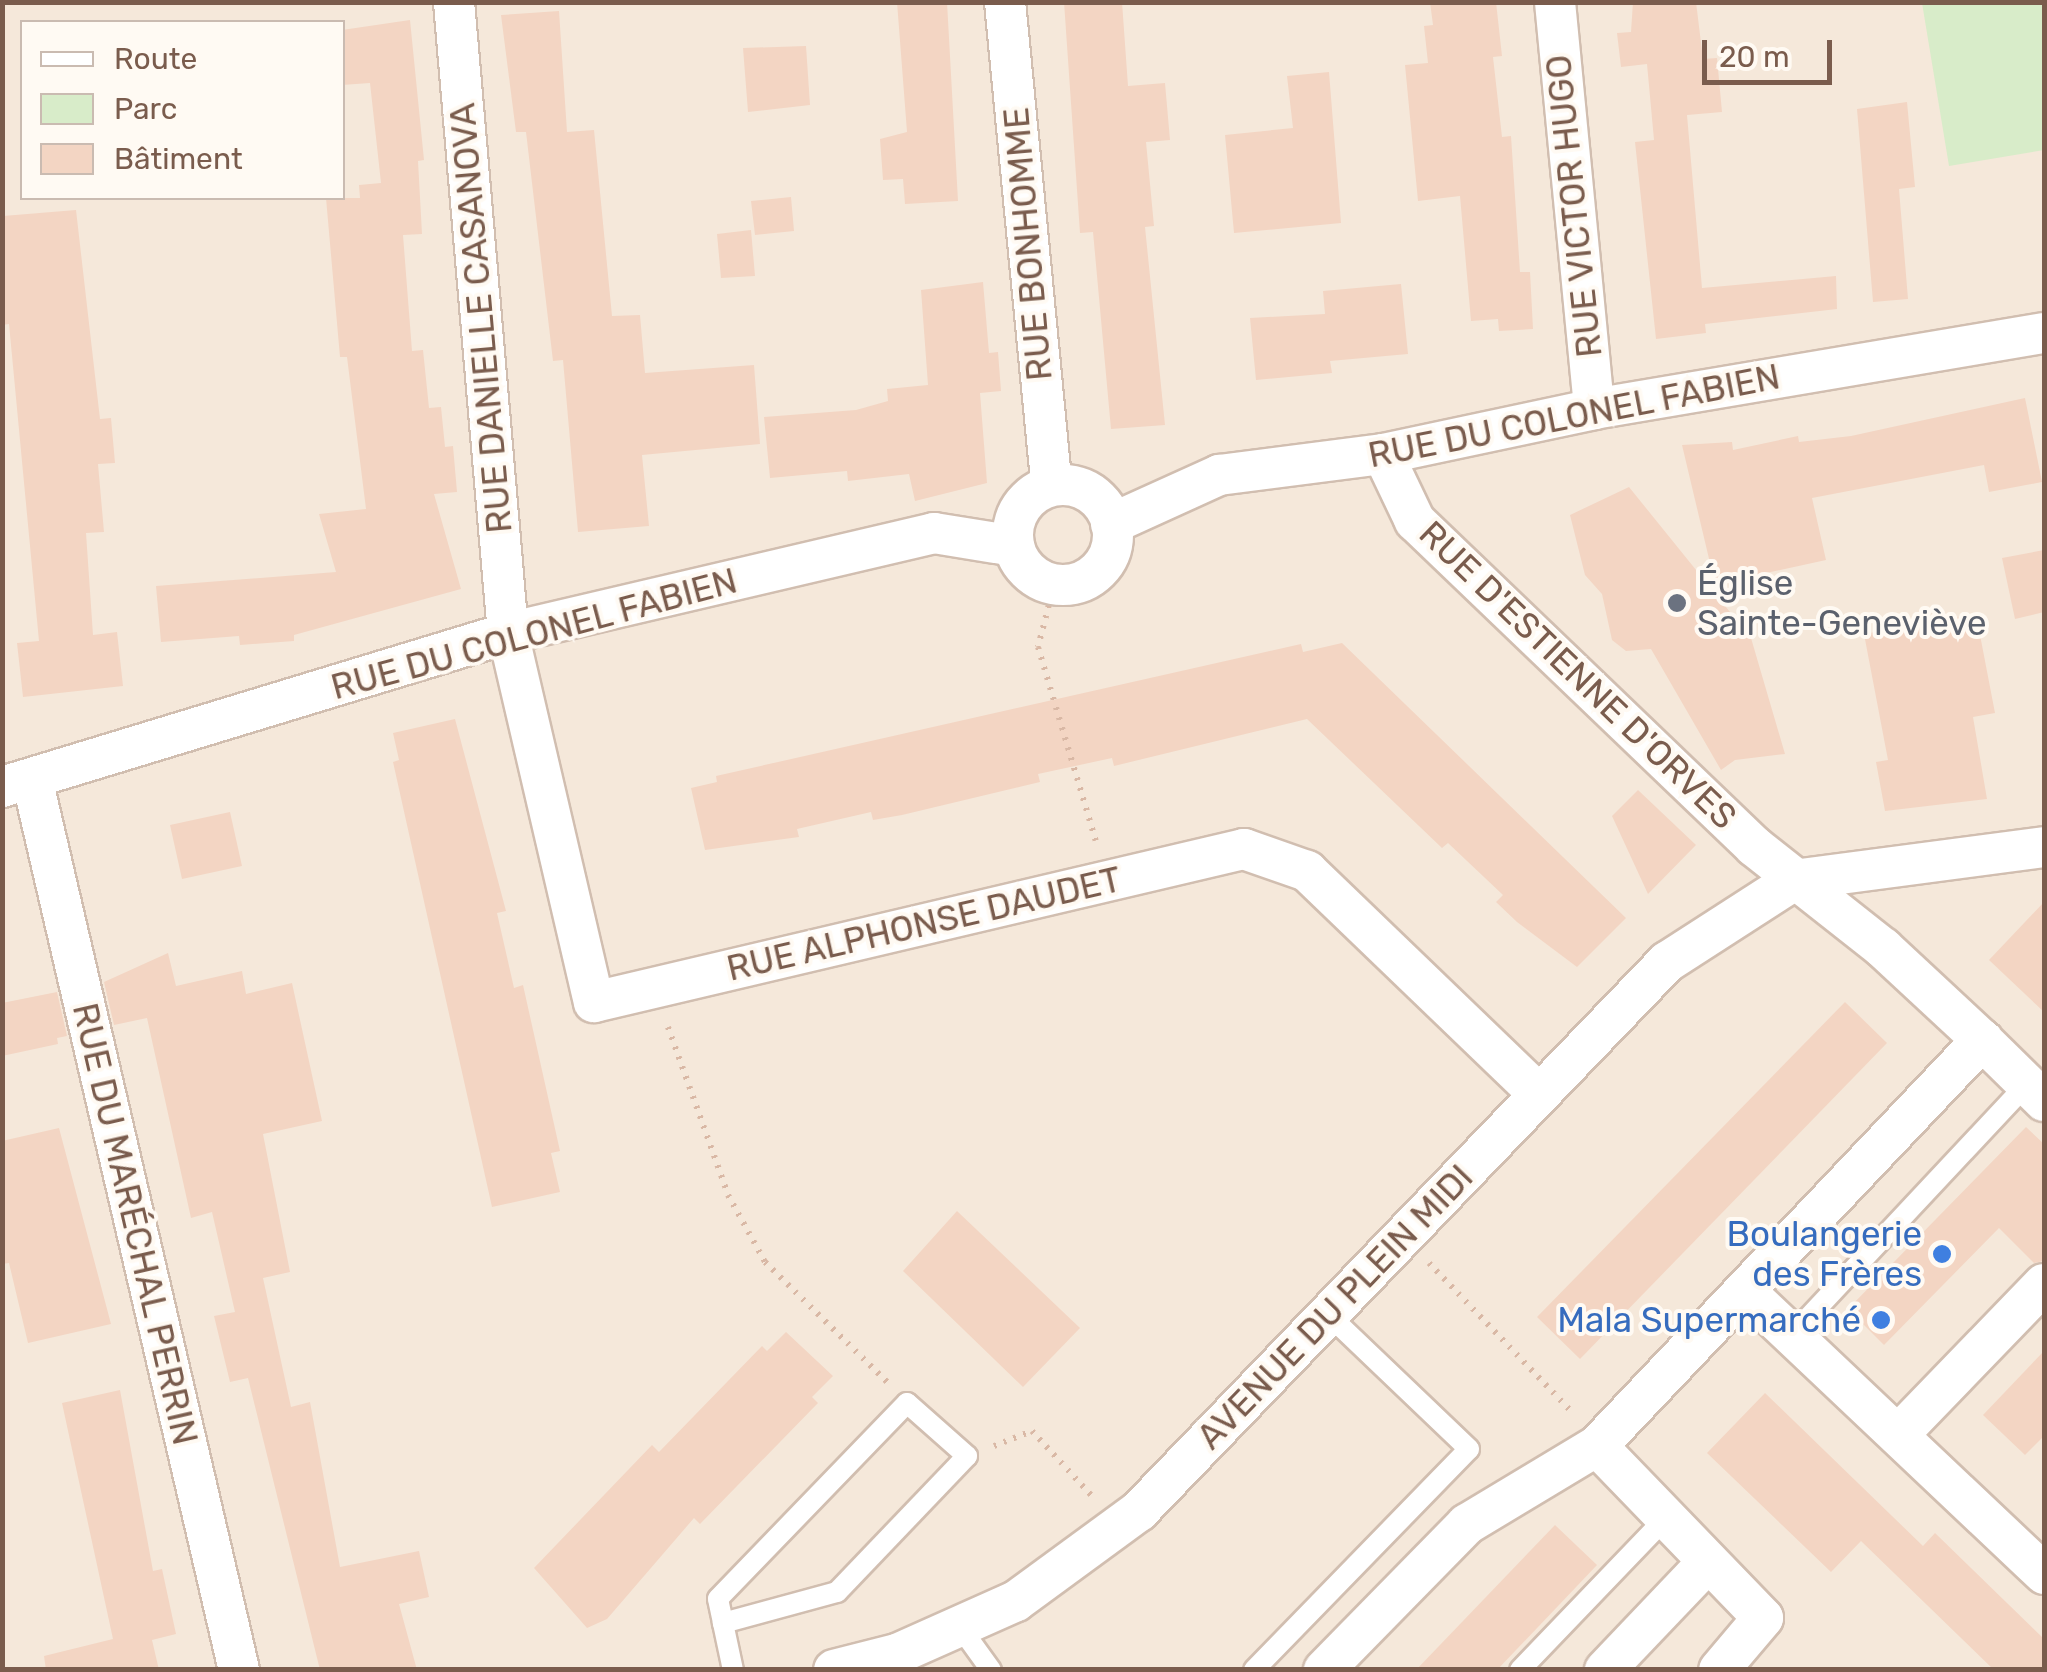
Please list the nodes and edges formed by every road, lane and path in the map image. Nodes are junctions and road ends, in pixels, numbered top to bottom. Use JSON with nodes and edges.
{"nodes":[{"id":1,"x":454,"y":2,"type":"edge"},
{"id":2,"x":1005,"y":2,"type":"edge"},
{"id":3,"x":1554,"y":2,"type":"edge"},
{"id":4,"x":2044,"y":333,"type":"edge"},
{"id":5,"x":1594,"y":409,"type":"junction"},
{"id":6,"x":1383,"y":454,"type":"junction"},
{"id":7,"x":1052,"y":486,"type":"junction"},
{"id":8,"x":1111,"y":524,"type":"junction"},
{"id":9,"x":1014,"y":546,"type":"junction"},
{"id":10,"x":1054,"y":585,"type":"junction"},
{"id":11,"x":508,"y":633,"type":"junction"},
{"id":12,"x":17,"y":783,"type":"edge"},
{"id":13,"x":2044,"y":847,"type":"edge"},
{"id":14,"x":1794,"y":880,"type":"junction"},
{"id":15,"x":1108,"y":881,"type":"junction"},
{"id":16,"x":654,"y":988,"type":"junction"},
{"id":17,"x":1982,"y":1040,"type":"junction"},
{"id":18,"x":2036,"y":1092,"type":"edge"},
{"id":19,"x":1539,"y":1094,"type":"junction"},
{"id":20,"x":1403,"y":1238,"type":"junction"},
{"id":21,"x":2044,"y":1284,"type":"edge"},
{"id":22,"x":1745,"y":1291,"type":"junction"},
{"id":23,"x":1329,"y":1315,"type":"junction"},
{"id":24,"x":1792,"y":1335,"type":"junction"},
{"id":25,"x":907,"y":1403,"type":"junction"},
{"id":26,"x":1898,"y":1435,"type":"junction"},
{"id":27,"x":1597,"y":1446,"type":"junction"},
{"id":28,"x":968,"y":1456,"type":"junction"},
{"id":29,"x":1666,"y":1518,"type":"junction"},
{"id":30,"x":1120,"y":1525,"type":"junction"},
{"id":31,"x":1708,"y":1562,"type":"junction"},
{"id":32,"x":2044,"y":1574,"type":"edge"},
{"id":33,"x":723,"y":1623,"type":"junction"},
{"id":34,"x":960,"y":1626,"type":"junction"},
{"id":35,"x":239,"y":1670,"type":"edge"},
{"id":36,"x":733,"y":1670,"type":"edge"},
{"id":37,"x":834,"y":1670,"type":"edge"},
{"id":38,"x":991,"y":1670,"type":"edge"},
{"id":39,"x":1254,"y":1670,"type":"edge"},
{"id":40,"x":1324,"y":1670,"type":"edge"},
{"id":41,"x":1520,"y":1670,"type":"edge"},
{"id":42,"x":1604,"y":1670,"type":"edge"},
{"id":43,"x":1719,"y":1670,"type":"edge"}],
"edges":[{"from":1,"to":11,"type":"street","name":"RUE DANIELLE CASANOVA"},
{"from":2,"to":7,"type":"street","name":"RUE BONHOMME"},
{"from":3,"to":5,"type":"street","name":"RUE VICTOR HUGO"},
{"from":4,"to":5,"type":"street","name":"RUE DU COLONEL FABIEN"},
{"from":5,"to":6,"type":"street","name":"RUE DU COLONEL FABIEN"},
{"from":6,"to":8,"type":"street","name":"RUE DU COLONEL FABIEN"},
{"from":6,"to":14,"type":"street","name":"RUE D'ESTIENNE D'ORVES"},
{"from":7,"to":8,"type":"street"},
{"from":7,"to":9,"type":"street"},
{"from":8,"to":10,"type":"street"},
{"from":9,"to":10,"type":"street"},
{"from":9,"to":11,"type":"street","name":"RUE DU COLONEL FABIEN"},
{"from":10,"to":15,"type":"path"},
{"from":11,"to":12,"type":"street","name":"RUE DU COLONEL FABIEN"},
{"from":11,"to":16,"type":"street","name":"RUE ALPHONSE DAUDET"},
{"from":12,"to":35,"type":"street","name":"RUE DU MARÉCHAL PERRIN"},
{"from":13,"to":14,"type":"street"},
{"from":14,"to":17,"type":"street","name":"RUE D'ESTIENNE D'ORVES"},
{"from":14,"to":19,"type":"street","name":"AVENUE DU PLEIN MIDI"},
{"from":15,"to":16,"type":"street","name":"RUE ALPHONSE DAUDET"},
{"from":15,"to":19,"type":"street","name":"RUE ALPHONSE DAUDET"},
{"from":16,"to":25,"type":"path"},
{"from":17,"to":18,"type":"street","name":"RUE D'ESTIENNE D'ORVES"},
{"from":17,"to":22,"type":"street"},
{"from":18,"to":24,"type":"lane"},
{"from":19,"to":20,"type":"street","name":"AVENUE DU PLEIN MIDI"},
{"from":20,"to":23,"type":"street","name":"AVENUE DU PLEIN MIDI"},
{"from":20,"to":27,"type":"path"},
{"from":21,"to":26,"type":"street"},
{"from":22,"to":24,"type":"street"},
{"from":22,"to":27,"type":"street"},
{"from":23,"to":30,"type":"street","name":"AVENUE DU PLEIN MIDI"},
{"from":23,"to":39,"type":"lane"},
{"from":24,"to":26,"type":"street"},
{"from":25,"to":28,"type":"lane"},
{"from":25,"to":33,"type":"lane"},
{"from":26,"to":32,"type":"street"},
{"from":27,"to":29,"type":"street"},
{"from":27,"to":40,"type":"street"},
{"from":28,"to":30,"type":"path"},
{"from":28,"to":33,"type":"lane"},
{"from":29,"to":31,"type":"street"},
{"from":29,"to":41,"type":"lane"},
{"from":30,"to":34,"type":"street","name":"AVENUE DU PLEIN MIDI"},
{"from":31,"to":42,"type":"street"},
{"from":31,"to":43,"type":"street"},
{"from":33,"to":36,"type":"lane"},
{"from":34,"to":37,"type":"street","name":"AVENUE DU PLEIN MIDI"},
{"from":34,"to":38,"type":"lane"}]}
